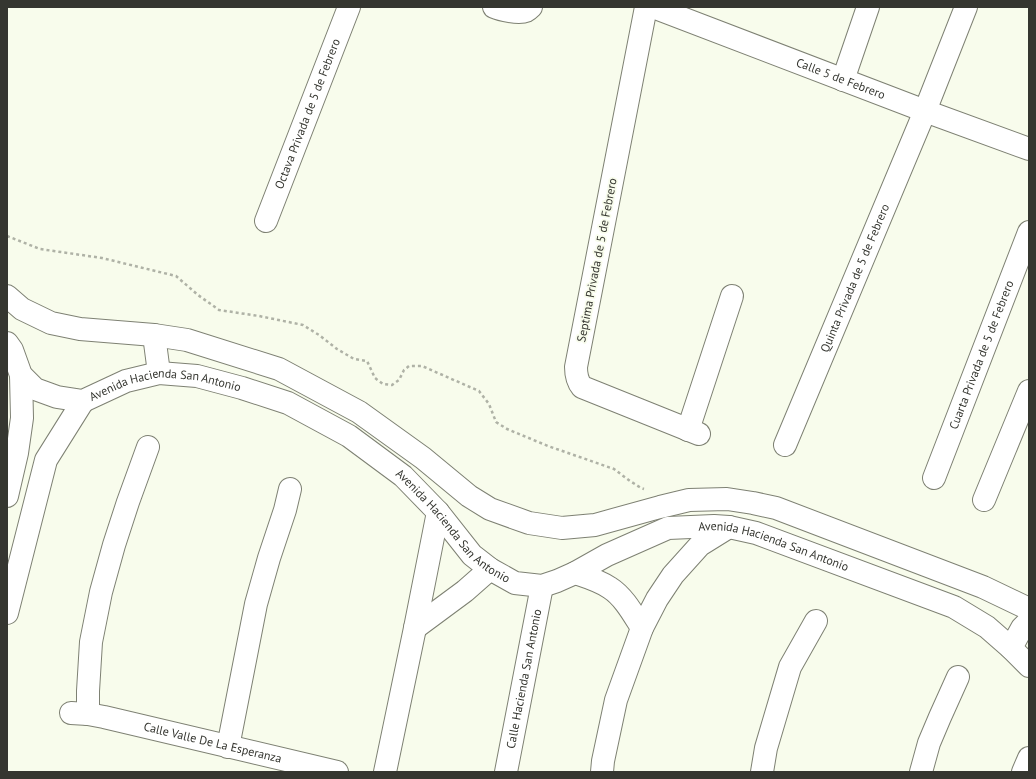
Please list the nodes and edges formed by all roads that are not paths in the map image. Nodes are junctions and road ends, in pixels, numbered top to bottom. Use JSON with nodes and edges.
{"nodes":[{"id":1,"x":349,"y":7,"type":"edge"},
{"id":2,"x":494,"y":7,"type":"edge"},
{"id":3,"x":532,"y":7,"type":"edge"},
{"id":4,"x":646,"y":7,"type":"edge"},
{"id":5,"x":654,"y":7,"type":"edge"},
{"id":6,"x":868,"y":7,"type":"edge"},
{"id":7,"x":966,"y":7,"type":"edge"},
{"id":8,"x":843,"y":80,"type":"junction"},
{"id":9,"x":925,"y":111,"type":"junction"},
{"id":10,"x":1029,"y":149,"type":"edge"},
{"id":11,"x":266,"y":221,"type":"dead end"},
{"id":12,"x":1029,"y":232,"type":"edge"},
{"id":13,"x":7,"y":296,"type":"edge"},
{"id":14,"x":732,"y":296,"type":"dead end"},
{"id":15,"x":154,"y":335,"type":"junction"},
{"id":16,"x":7,"y":343,"type":"edge"},
{"id":17,"x":159,"y":373,"type":"junction"},
{"id":18,"x":21,"y":375,"type":"junction"},
{"id":19,"x":1029,"y":391,"type":"edge"},
{"id":20,"x":83,"y":402,"type":"junction"},
{"id":21,"x":785,"y":445,"type":"dead end"},
{"id":22,"x":148,"y":447,"type":"dead end"},
{"id":23,"x":17,"y":453,"type":"junction"},
{"id":24,"x":423,"y":458,"type":"junction"},
{"id":25,"x":46,"y":460,"type":"junction"},
{"id":26,"x":403,"y":476,"type":"junction"},
{"id":27,"x":934,"y":478,"type":"dead end"},
{"id":28,"x":290,"y":489,"type":"dead end"},
{"id":29,"x":7,"y":496,"type":"edge"},
{"id":30,"x":984,"y":500,"type":"dead end"},
{"id":31,"x":660,"y":507,"type":"junction"},
{"id":32,"x":438,"y":512,"type":"junction"},
{"id":33,"x":729,"y":527,"type":"junction"},
{"id":34,"x":668,"y":528,"type":"junction"},
{"id":35,"x":490,"y":569,"type":"junction"},
{"id":36,"x":575,"y":574,"type":"junction"},
{"id":37,"x":542,"y":586,"type":"junction"},
{"id":38,"x":1029,"y":609,"type":"edge"},
{"id":39,"x":7,"y":613,"type":"edge"},
{"id":40,"x":816,"y":621,"type":"dead end"},
{"id":41,"x":1029,"y":621,"type":"edge"},
{"id":42,"x":416,"y":628,"type":"junction"},
{"id":43,"x":642,"y":628,"type":"junction"},
{"id":44,"x":1011,"y":648,"type":"junction"},
{"id":45,"x":1029,"y":666,"type":"edge"},
{"id":46,"x":958,"y":678,"type":"dead end"},
{"id":47,"x":228,"y":747,"type":"junction"},
{"id":48,"x":1029,"y":758,"type":"edge"},
{"id":49,"x":337,"y":772,"type":"edge"},
{"id":50,"x":385,"y":772,"type":"edge"},
{"id":51,"x":506,"y":772,"type":"edge"},
{"id":52,"x":602,"y":772,"type":"edge"},
{"id":53,"x":762,"y":772,"type":"edge"},
{"id":54,"x":920,"y":772,"type":"edge"},
{"id":55,"x":1023,"y":772,"type":"edge"}],
"edges":[{"from":1,"to":11,"type":"street","name":"Octava Privada de 5 de Febrero"},
{"from":2,"to":3,"type":"street"},
{"from":4,"to":14,"type":"street","name":"Septima Privada de 5 de Febrero"},
{"from":5,"to":8,"type":"street","name":"Calle 5 de Febrero"},
{"from":6,"to":8,"type":"street"},
{"from":7,"to":9,"type":"street","name":"Quinta Privada de 5 de Febrero"},
{"from":8,"to":9,"type":"street","name":"Calle 5 de Febrero"},
{"from":9,"to":10,"type":"street","name":"Calle 5 de Febrero"},
{"from":9,"to":21,"type":"street","name":"Quinta Privada de 5 de Febrero"},
{"from":12,"to":27,"type":"street","name":"Cuarta Privada de 5 de Febrero"},
{"from":13,"to":15,"type":"street"},
{"from":15,"to":17,"type":"street"},
{"from":15,"to":24,"type":"street"},
{"from":16,"to":18,"type":"street","name":"Avenida Hacienda San Antonio"},
{"from":17,"to":20,"type":"street","name":"Avenida Hacienda San Antonio"},
{"from":17,"to":26,"type":"street","name":"Avenida Hacienda San Antonio"},
{"from":18,"to":20,"type":"street","name":"Avenida Hacienda San Antonio"},
{"from":18,"to":23,"type":"street"},
{"from":19,"to":30,"type":"street"},
{"from":20,"to":25,"type":"street"},
{"from":22,"to":47,"type":"street","name":"Calle Valle De La Esperanza"},
{"from":23,"to":25,"type":"street"},
{"from":23,"to":29,"type":"street"},
{"from":24,"to":26,"type":"street"},
{"from":24,"to":31,"type":"street"},
{"from":25,"to":39,"type":"street"},
{"from":26,"to":32,"type":"street","name":"Avenida Hacienda San Antonio"},
{"from":28,"to":47,"type":"street"},
{"from":31,"to":34,"type":"street"},
{"from":31,"to":38,"type":"street"},
{"from":32,"to":35,"type":"street","name":"Avenida Hacienda San Antonio"},
{"from":32,"to":42,"type":"street"},
{"from":33,"to":34,"type":"street","name":"Avenida Hacienda San Antonio"},
{"from":33,"to":43,"type":"street"},
{"from":33,"to":44,"type":"street","name":"Avenida Hacienda San Antonio"},
{"from":34,"to":36,"type":"street","name":"Avenida Hacienda San Antonio"},
{"from":35,"to":37,"type":"street","name":"Avenida Hacienda San Antonio"},
{"from":35,"to":42,"type":"street"},
{"from":36,"to":37,"type":"street","name":"Avenida Hacienda San Antonio"},
{"from":36,"to":43,"type":"street"},
{"from":37,"to":51,"type":"street","name":"Calle Hacienda San Antonio"},
{"from":40,"to":53,"type":"street"},
{"from":41,"to":44,"type":"street"},
{"from":42,"to":50,"type":"street"},
{"from":43,"to":52,"type":"street"},
{"from":44,"to":45,"type":"street","name":"Avenida Hacienda San Antonio"},
{"from":46,"to":54,"type":"street"},
{"from":47,"to":49,"type":"street","name":"Calle Valle De La Esperanza"},
{"from":48,"to":55,"type":"street"}]}
